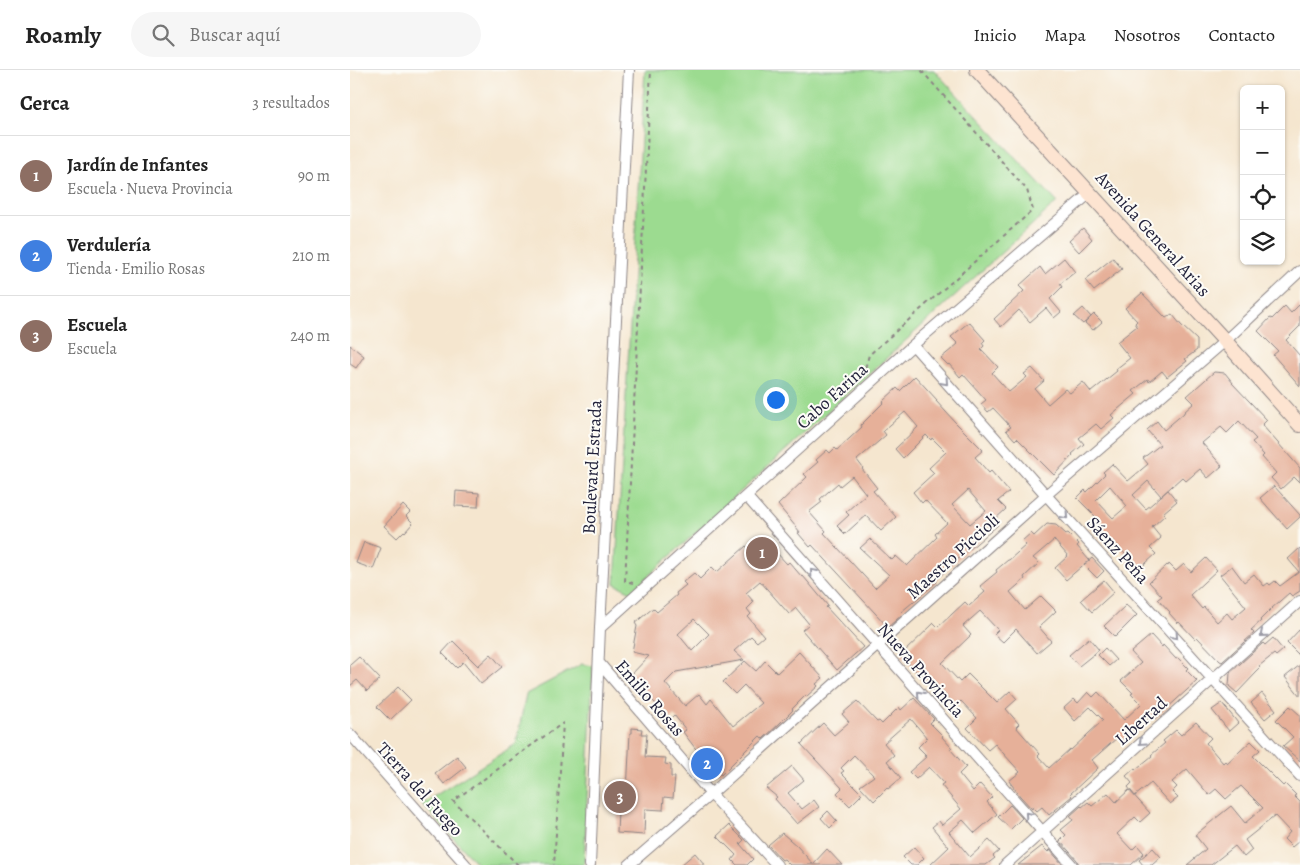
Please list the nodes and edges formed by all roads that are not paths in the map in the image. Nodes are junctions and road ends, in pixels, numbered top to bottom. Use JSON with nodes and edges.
{"nodes":[{"id":1,"x":629,"y":70,"type":"edge"},
{"id":2,"x":977,"y":70,"type":"edge"},
{"id":3,"x":1090,"y":193,"type":"junction"},
{"id":4,"x":1300,"y":271,"type":"edge"},
{"id":5,"x":1225,"y":341,"type":"junction"},
{"id":6,"x":913,"y":346,"type":"junction"},
{"id":7,"x":1300,"y":425,"type":"edge"},
{"id":8,"x":1046,"y":495,"type":"junction"},
{"id":9,"x":746,"y":496,"type":"junction"},
{"id":10,"x":1300,"y":601,"type":"edge"},
{"id":11,"x":600,"y":628,"type":"junction"},
{"id":12,"x":877,"y":646,"type":"junction"},
{"id":13,"x":600,"y":664,"type":"junction"},
{"id":14,"x":1213,"y":678,"type":"junction"},
{"id":15,"x":351,"y":737,"type":"edge"},
{"id":16,"x":1300,"y":776,"type":"edge"},
{"id":17,"x":711,"y":794,"type":"junction"},
{"id":18,"x":1043,"y":832,"type":"junction"},
{"id":19,"x":466,"y":865,"type":"edge"},
{"id":20,"x":590,"y":865,"type":"edge"},
{"id":21,"x":629,"y":865,"type":"edge"},
{"id":22,"x":777,"y":865,"type":"edge"},
{"id":23,"x":1005,"y":865,"type":"edge"},
{"id":24,"x":1072,"y":865,"type":"edge"}],
"edges":[{"from":1,"to":11,"type":"street","name":"Boulevard Estrada"},
{"from":2,"to":3,"type":"main road","name":"Avenida General Arias"},
{"from":3,"to":5,"type":"main road","name":"Avenida General Arias"},
{"from":3,"to":6,"type":"street","name":"Cabo Farina"},
{"from":4,"to":5,"type":"street","name":"Maestro Piccioli"},
{"from":5,"to":7,"type":"main road","name":"Avenida General Arias"},
{"from":5,"to":8,"type":"street","name":"Maestro Piccioli"},
{"from":6,"to":8,"type":"street","name":"Sáenz Peña","one_way":true},
{"from":6,"to":9,"type":"street","name":"Cabo Farina"},
{"from":8,"to":12,"type":"street","name":"Maestro Piccioli"},
{"from":8,"to":14,"type":"street","name":"Sáenz Peña","one_way":true},
{"from":9,"to":11,"type":"street","name":"Cabo Farina"},
{"from":12,"to":9,"type":"street","name":"Nueva Provincia","one_way":true},
{"from":10,"to":14,"type":"street","name":"Libertad","one_way":true},
{"from":11,"to":13,"type":"street","name":"Boulevard Estrada"},
{"from":12,"to":17,"type":"street","name":"Maestro Piccioli"},
{"from":18,"to":12,"type":"street","name":"Nueva Provincia","one_way":true},
{"from":13,"to":17,"type":"street","name":"Emilio Rosas"},
{"from":13,"to":20,"type":"street","name":"Boulevard Estrada"},
{"from":14,"to":16,"type":"street","name":"Sáenz Peña"},
{"from":14,"to":18,"type":"street","name":"Libertad","one_way":true},
{"from":15,"to":19,"type":"street","name":"Tierra del Fuego"},
{"from":17,"to":21,"type":"street","name":"Maestro Piccioli"},
{"from":17,"to":22,"type":"street","name":"Emilio Rosas"},
{"from":18,"to":23,"type":"street","name":"Libertad"},
{"from":18,"to":24,"type":"street","name":"Nueva Provincia"}]}
